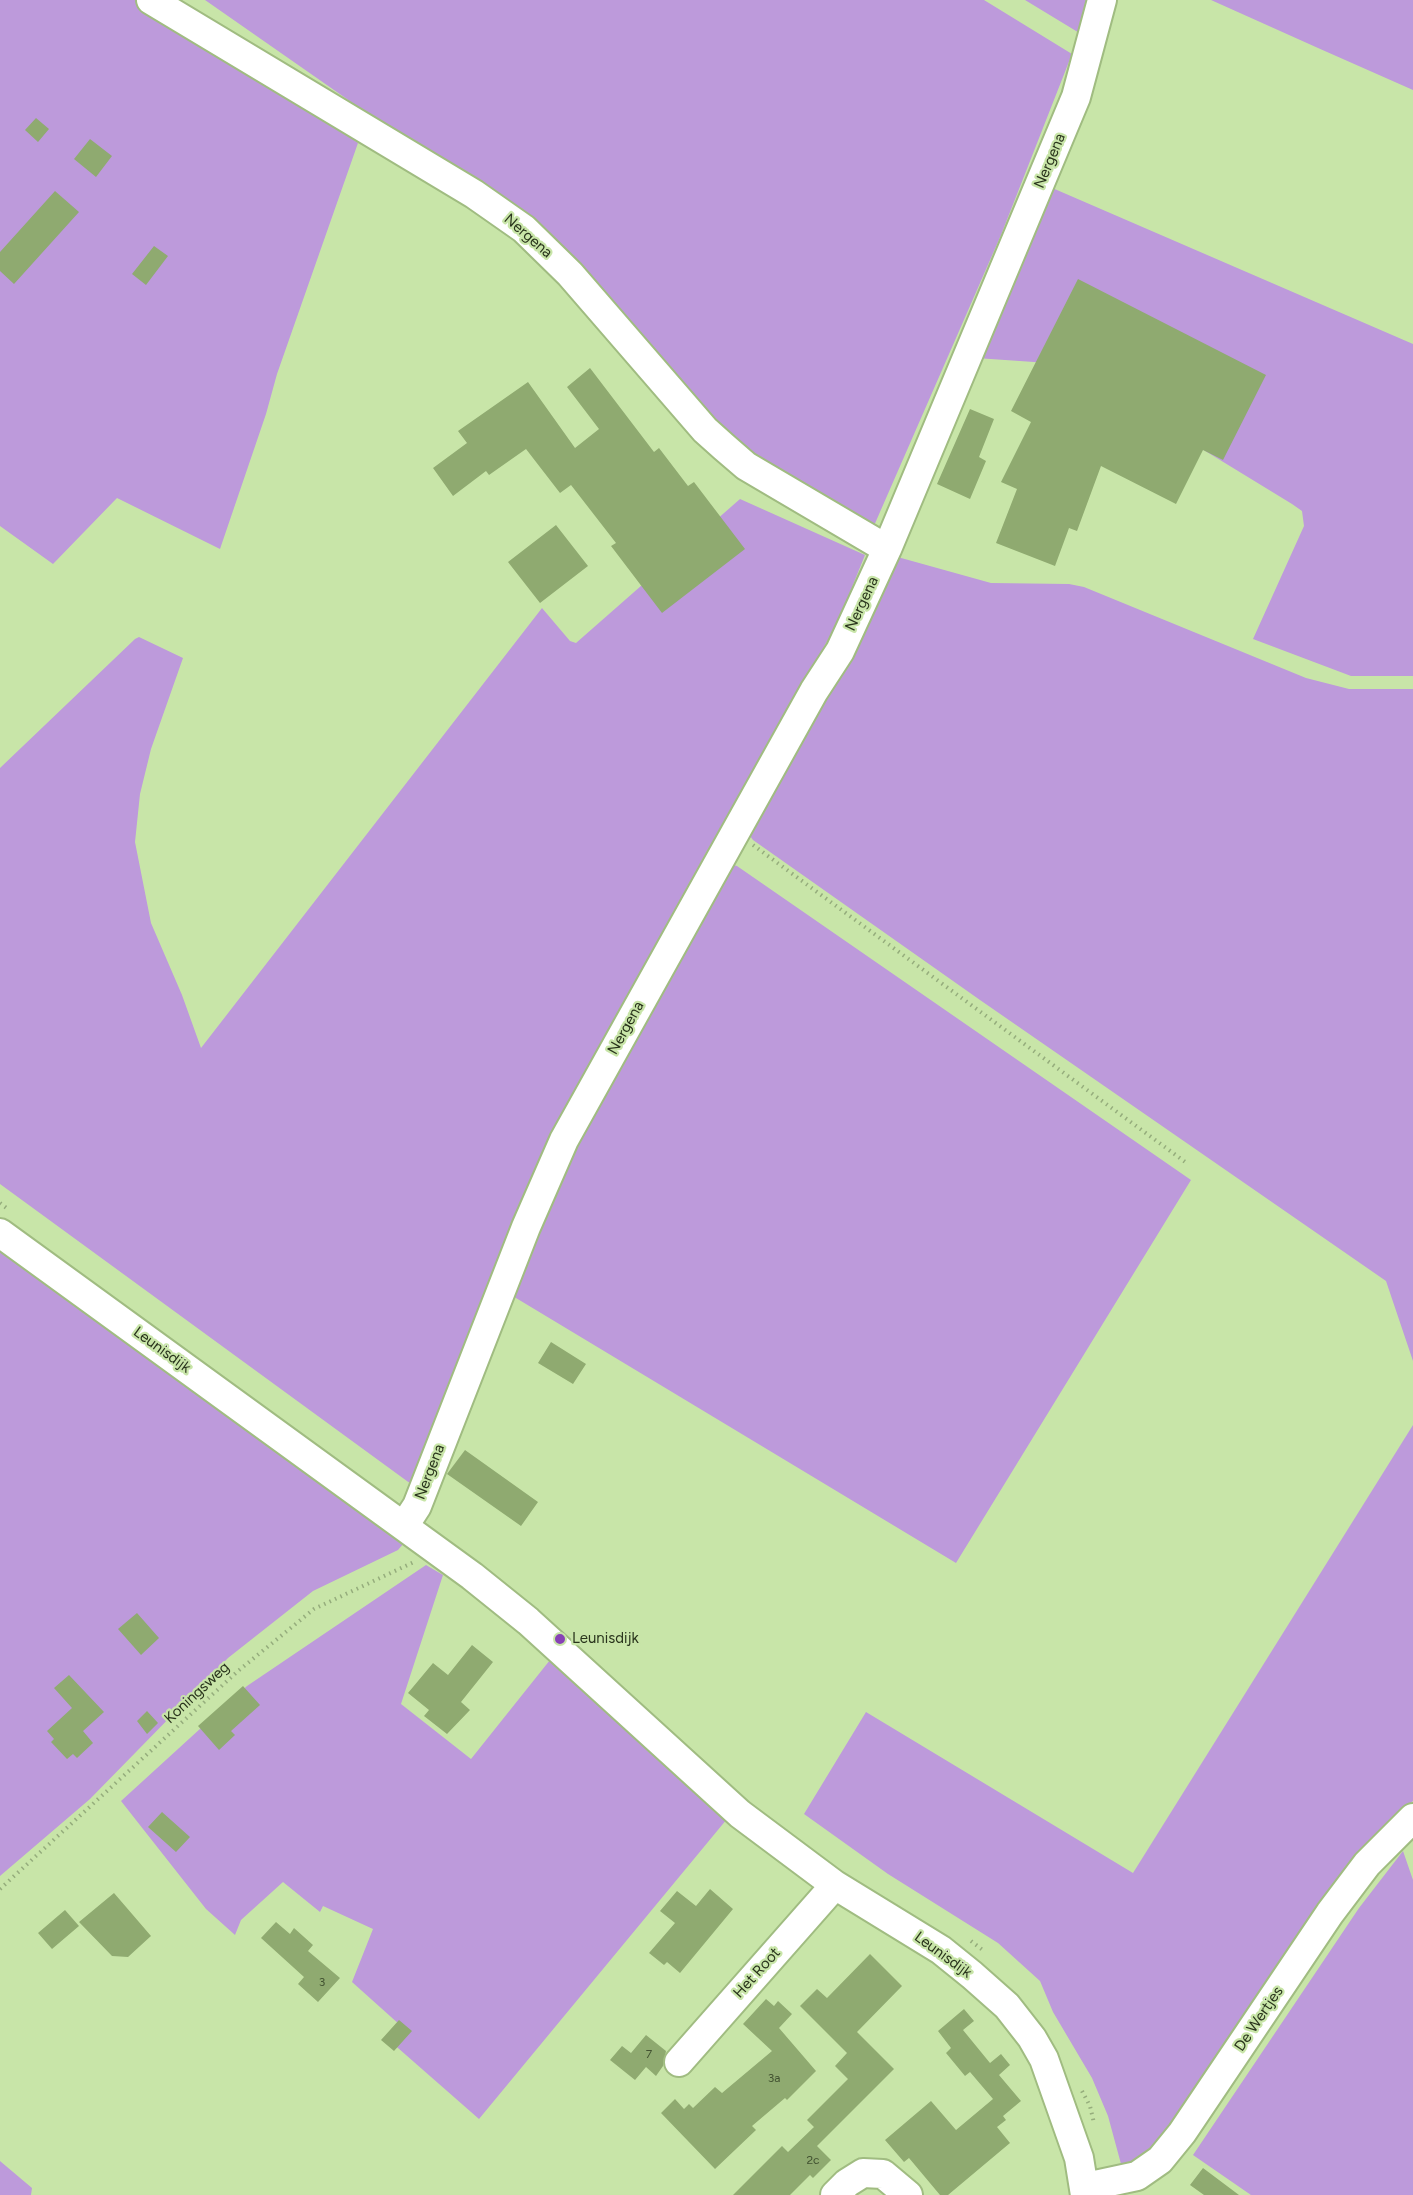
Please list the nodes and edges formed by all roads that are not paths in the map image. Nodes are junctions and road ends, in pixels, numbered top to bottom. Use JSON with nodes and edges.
{"nodes":[{"id":1,"x":151,"y":0,"type":"edge"},
{"id":2,"x":1102,"y":0,"type":"edge"},
{"id":3,"x":887,"y":549,"type":"junction"},
{"id":4,"x":0,"y":1233,"type":"edge"},
{"id":5,"x":404,"y":1526,"type":"junction"},
{"id":6,"x":1413,"y":1818,"type":"edge"},
{"id":7,"x":836,"y":1885,"type":"junction"},
{"id":8,"x":679,"y":2062,"type":"dead end"},
{"id":9,"x":1085,"y":2191,"type":"edge"},
{"id":10,"x":835,"y":2195,"type":"edge"},
{"id":11,"x":908,"y":2195,"type":"edge"}],
"edges":[{"from":1,"to":3,"type":"street","name":"Nergena"},
{"from":2,"to":3,"type":"street","name":"Nergena"},
{"from":3,"to":5,"type":"street","name":"Nergena"},
{"from":4,"to":5,"type":"street","name":"Leunisdijk"},
{"from":5,"to":7,"type":"street","name":"Leunisdijk"},
{"from":6,"to":9,"type":"street","name":"De Wertjes"},
{"from":7,"to":8,"type":"street","name":"Het Root"},
{"from":7,"to":9,"type":"street","name":"Leunisdijk"},
{"from":10,"to":11,"type":"street"}]}
